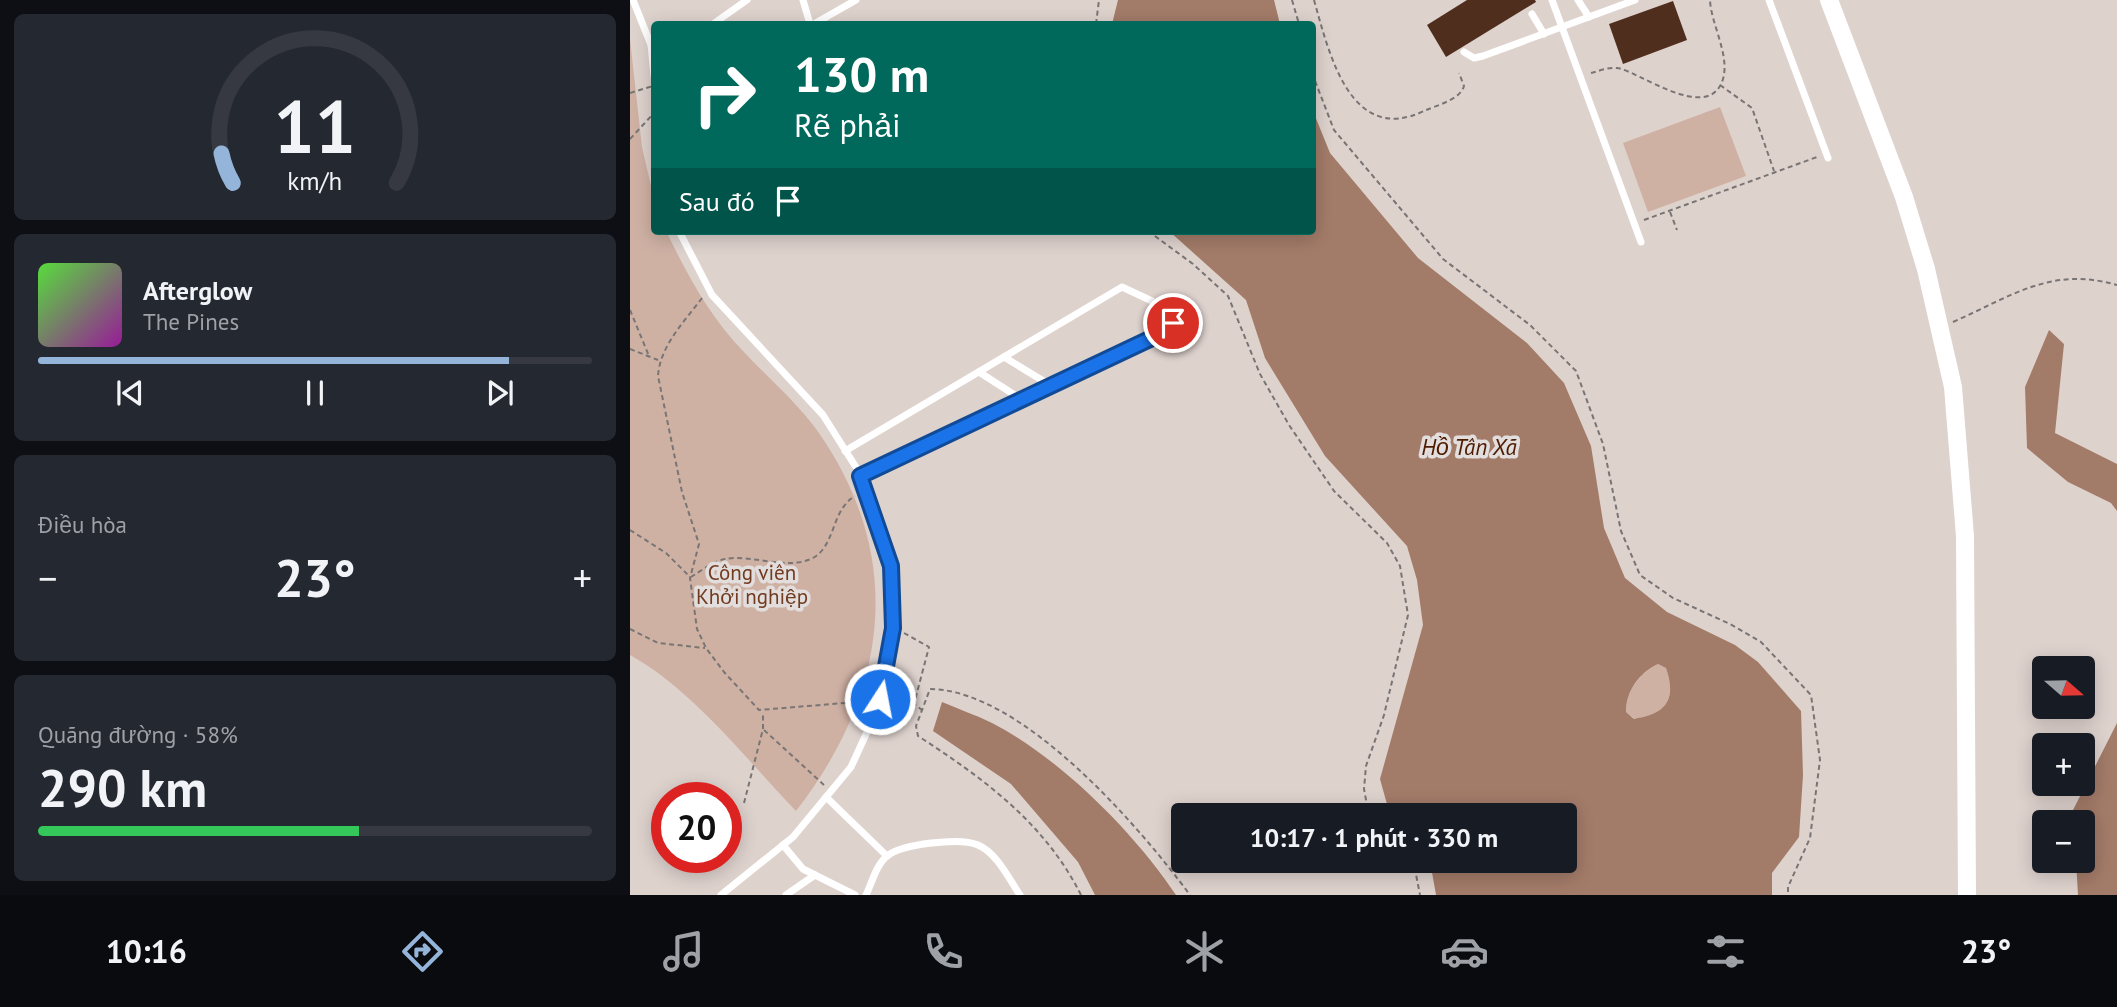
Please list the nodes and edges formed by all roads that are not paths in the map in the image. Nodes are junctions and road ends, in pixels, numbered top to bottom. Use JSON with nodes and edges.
{"nodes":[{"id":1,"x":633,"y":0,"type":"edge"},
{"id":2,"x":747,"y":0,"type":"edge"},
{"id":3,"x":803,"y":0,"type":"edge"},
{"id":4,"x":1552,"y":0,"type":"edge"},
{"id":5,"x":1578,"y":0,"type":"edge"},
{"id":6,"x":1635,"y":0,"type":"edge"},
{"id":7,"x":1769,"y":0,"type":"edge"},
{"id":8,"x":1829,"y":0,"type":"edge"},
{"id":9,"x":852,"y":1,"type":"edge"},
{"id":10,"x":1532,"y":14,"type":"dead end"},
{"id":11,"x":1589,"y":17,"type":"junction"},
{"id":12,"x":717,"y":21,"type":"edge"},
{"id":13,"x":811,"y":21,"type":"edge"},
{"id":14,"x":817,"y":21,"type":"edge"},
{"id":15,"x":1563,"y":27,"type":"junction"},
{"id":16,"x":1544,"y":34,"type":"junction"},
{"id":17,"x":651,"y":45,"type":"edge"},
{"id":18,"x":1464,"y":52,"type":"dead end"},
{"id":19,"x":1828,"y":158,"type":"dead end"},
{"id":20,"x":681,"y":235,"type":"edge"},
{"id":21,"x":1641,"y":242,"type":"dead end"},
{"id":22,"x":1004,"y":357,"type":"junction"},
{"id":23,"x":979,"y":372,"type":"junction"},
{"id":24,"x":1050,"y":385,"type":"junction"},
{"id":25,"x":1021,"y":399,"type":"junction"},
{"id":26,"x":845,"y":451,"type":"junction"},
{"id":27,"x":860,"y":476,"type":"junction"},
{"id":28,"x":828,"y":794,"type":"junction"},
{"id":29,"x":783,"y":845,"type":"junction"},
{"id":30,"x":887,"y":856,"type":"junction"},
{"id":31,"x":815,"y":875,"type":"junction"},
{"id":32,"x":721,"y":895,"type":"edge"},
{"id":33,"x":786,"y":895,"type":"edge"},
{"id":34,"x":855,"y":895,"type":"edge"},
{"id":35,"x":866,"y":895,"type":"edge"},
{"id":36,"x":1020,"y":895,"type":"edge"},
{"id":37,"x":1967,"y":895,"type":"edge"}],
"edges":[{"from":1,"to":17,"type":"lane"},
{"from":2,"to":12,"type":"lane"},
{"from":3,"to":13,"type":"lane"},
{"from":4,"to":15,"type":"lane"},
{"from":5,"to":11,"type":"lane"},
{"from":6,"to":11,"type":"lane"},
{"from":7,"to":19,"type":"lane"},
{"from":8,"to":37,"type":"street"},
{"from":9,"to":14,"type":"lane"},
{"from":10,"to":16,"type":"lane"},
{"from":11,"to":15,"type":"lane"},
{"from":15,"to":16,"type":"lane"},
{"from":15,"to":21,"type":"lane"},
{"from":16,"to":18,"type":"lane"},
{"from":20,"to":26,"type":"lane"},
{"from":22,"to":23,"type":"lane"},
{"from":22,"to":24,"type":"lane"},
{"from":22,"to":24,"type":"lane"},
{"from":23,"to":25,"type":"lane"},
{"from":23,"to":26,"type":"lane"},
{"from":24,"to":25,"type":"lane"},
{"from":25,"to":27,"type":"lane"},
{"from":26,"to":27,"type":"lane"},
{"from":27,"to":28,"type":"lane"},
{"from":28,"to":29,"type":"lane"},
{"from":28,"to":30,"type":"lane"},
{"from":29,"to":31,"type":"lane"},
{"from":29,"to":32,"type":"lane"},
{"from":30,"to":35,"type":"lane"},
{"from":30,"to":36,"type":"lane"},
{"from":31,"to":33,"type":"lane"},
{"from":31,"to":34,"type":"lane"}]}
